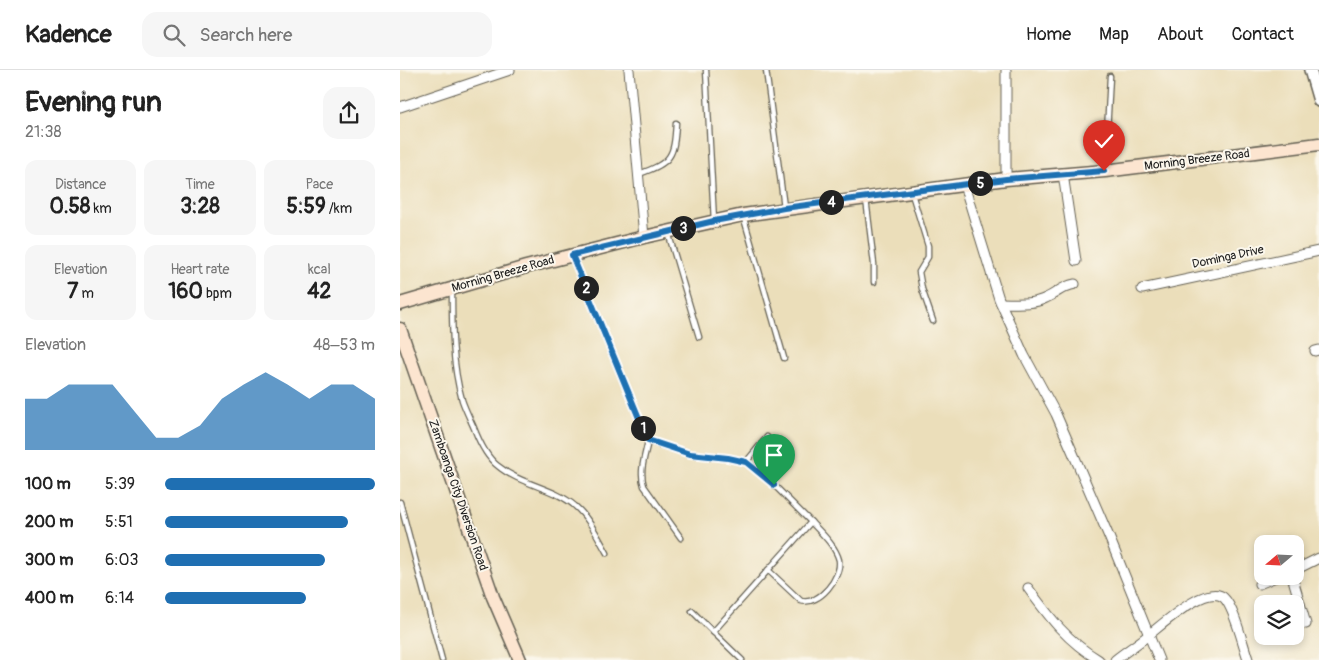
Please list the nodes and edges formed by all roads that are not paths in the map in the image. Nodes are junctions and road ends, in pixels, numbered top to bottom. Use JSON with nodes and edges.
{"nodes":[{"id":1,"x":510,"y":70,"type":"edge"},
{"id":2,"x":629,"y":70,"type":"edge"},
{"id":3,"x":706,"y":70,"type":"edge"},
{"id":4,"x":766,"y":70,"type":"edge"},
{"id":5,"x":1006,"y":70,"type":"edge"},
{"id":6,"x":1310,"y":70,"type":"edge"},
{"id":7,"x":1110,"y":76,"type":"dead end"},
{"id":8,"x":1317,"y":86,"type":"edge"},
{"id":9,"x":1319,"y":101,"type":"edge"},
{"id":10,"x":400,"y":107,"type":"edge"},
{"id":11,"x":676,"y":123,"type":"dead end"},
{"id":12,"x":1319,"y":144,"type":"edge"},
{"id":13,"x":1104,"y":171,"type":"junction"},
{"id":14,"x":639,"y":174,"type":"junction"},
{"id":15,"x":1063,"y":174,"type":"junction"},
{"id":16,"x":1006,"y":179,"type":"junction"},
{"id":17,"x":964,"y":185,"type":"junction"},
{"id":18,"x":912,"y":192,"type":"junction"},
{"id":19,"x":866,"y":197,"type":"junction"},
{"id":20,"x":784,"y":208,"type":"junction"},
{"id":21,"x":743,"y":215,"type":"junction"},
{"id":22,"x":714,"y":221,"type":"junction"},
{"id":23,"x":668,"y":232,"type":"junction"},
{"id":24,"x":644,"y":237,"type":"junction"},
{"id":25,"x":1319,"y":251,"type":"edge"},
{"id":26,"x":572,"y":255,"type":"junction"},
{"id":27,"x":1076,"y":260,"type":"dead end"},
{"id":28,"x":874,"y":282,"type":"dead end"},
{"id":29,"x":1075,"y":284,"type":"dead end"},
{"id":30,"x":452,"y":289,"type":"junction"},
{"id":31,"x":1142,"y":289,"type":"dead end"},
{"id":32,"x":1001,"y":303,"type":"junction"},
{"id":33,"x":400,"y":304,"type":"edge"},
{"id":34,"x":933,"y":320,"type":"dead end"},
{"id":35,"x":400,"y":329,"type":"edge"},
{"id":36,"x":699,"y":336,"type":"dead end"},
{"id":37,"x":784,"y":358,"type":"dead end"},
{"id":38,"x":767,"y":437,"type":"dead end"},
{"id":39,"x":648,"y":440,"type":"junction"},
{"id":40,"x":746,"y":462,"type":"junction"},
{"id":41,"x":400,"y":502,"type":"edge"},
{"id":42,"x":811,"y":522,"type":"junction"},
{"id":43,"x":681,"y":538,"type":"dead end"},
{"id":44,"x":607,"y":553,"type":"dead end"},
{"id":45,"x":1319,"y":558,"type":"edge"},
{"id":46,"x":1304,"y":566,"type":"edge"},
{"id":47,"x":768,"y":570,"type":"junction"},
{"id":48,"x":1295,"y":585,"type":"edge"},
{"id":49,"x":1028,"y":588,"type":"dead end"},
{"id":50,"x":692,"y":611,"type":"dead end"},
{"id":51,"x":1306,"y":624,"type":"dead end"},
{"id":52,"x":713,"y":632,"type":"junction"},
{"id":53,"x":1148,"y":636,"type":"junction"},
{"id":54,"x":1248,"y":659,"type":"dead end"},
{"id":55,"x":442,"y":660,"type":"edge"},
{"id":56,"x":520,"y":660,"type":"edge"},
{"id":57,"x":742,"y":660,"type":"edge"},
{"id":58,"x":1100,"y":660,"type":"edge"},
{"id":59,"x":1115,"y":660,"type":"edge"},
{"id":60,"x":1159,"y":660,"type":"edge"}],
"edges":[{"from":1,"to":10,"type":"street"},
{"from":2,"to":14,"type":"street"},
{"from":3,"to":22,"type":"lane"},
{"from":4,"to":20,"type":"lane"},
{"from":5,"to":16,"type":"street"},
{"from":6,"to":8,"type":"street"},
{"from":7,"to":13,"type":"lane"},
{"from":8,"to":9,"type":"street"},
{"from":11,"to":14,"type":"lane"},
{"from":12,"to":13,"type":"main road","name":"Morning Breeze Road"},
{"from":13,"to":15,"type":"main road","name":"Morning Breeze Road"},
{"from":14,"to":24,"type":"street"},
{"from":15,"to":16,"type":"main road","name":"Morning Breeze Road"},
{"from":15,"to":27,"type":"street"},
{"from":16,"to":17,"type":"main road","name":"Morning Breeze Road"},
{"from":17,"to":18,"type":"main road","name":"Morning Breeze Road"},
{"from":17,"to":32,"type":"street"},
{"from":18,"to":19,"type":"main road","name":"Morning Breeze Road"},
{"from":18,"to":34,"type":"lane"},
{"from":19,"to":20,"type":"main road","name":"Morning Breeze Road"},
{"from":19,"to":28,"type":"lane"},
{"from":20,"to":21,"type":"main road","name":"Morning Breeze Road"},
{"from":21,"to":22,"type":"main road","name":"Morning Breeze Road"},
{"from":21,"to":37,"type":"lane"},
{"from":22,"to":23,"type":"main road","name":"Morning Breeze Road"},
{"from":23,"to":24,"type":"main road","name":"Morning Breeze Road"},
{"from":23,"to":36,"type":"lane"},
{"from":24,"to":26,"type":"main road","name":"Morning Breeze Road"},
{"from":25,"to":31,"type":"street","name":"Dominga Drive"},
{"from":26,"to":30,"type":"main road","name":"Morning Breeze Road"},
{"from":26,"to":39,"type":"lane"},
{"from":29,"to":32,"type":"street"},
{"from":30,"to":33,"type":"main road","name":"Morning Breeze Road"},
{"from":30,"to":44,"type":"lane"},
{"from":32,"to":53,"type":"street"},
{"from":35,"to":56,"type":"main road","name":"Zamboanga City Diversion Road"},
{"from":38,"to":40,"type":"lane"},
{"from":39,"to":40,"type":"lane"},
{"from":39,"to":43,"type":"lane"},
{"from":40,"to":42,"type":"lane"},
{"from":41,"to":55,"type":"lane"},
{"from":42,"to":47,"type":"lane"},
{"from":42,"to":47,"type":"lane"},
{"from":45,"to":46,"type":"street"},
{"from":47,"to":52,"type":"lane"},
{"from":48,"to":51,"type":"street"},
{"from":49,"to":58,"type":"street"},
{"from":50,"to":52,"type":"lane"},
{"from":52,"to":57,"type":"lane"},
{"from":53,"to":54,"type":"street"},
{"from":53,"to":59,"type":"street"},
{"from":53,"to":60,"type":"street"}]}
